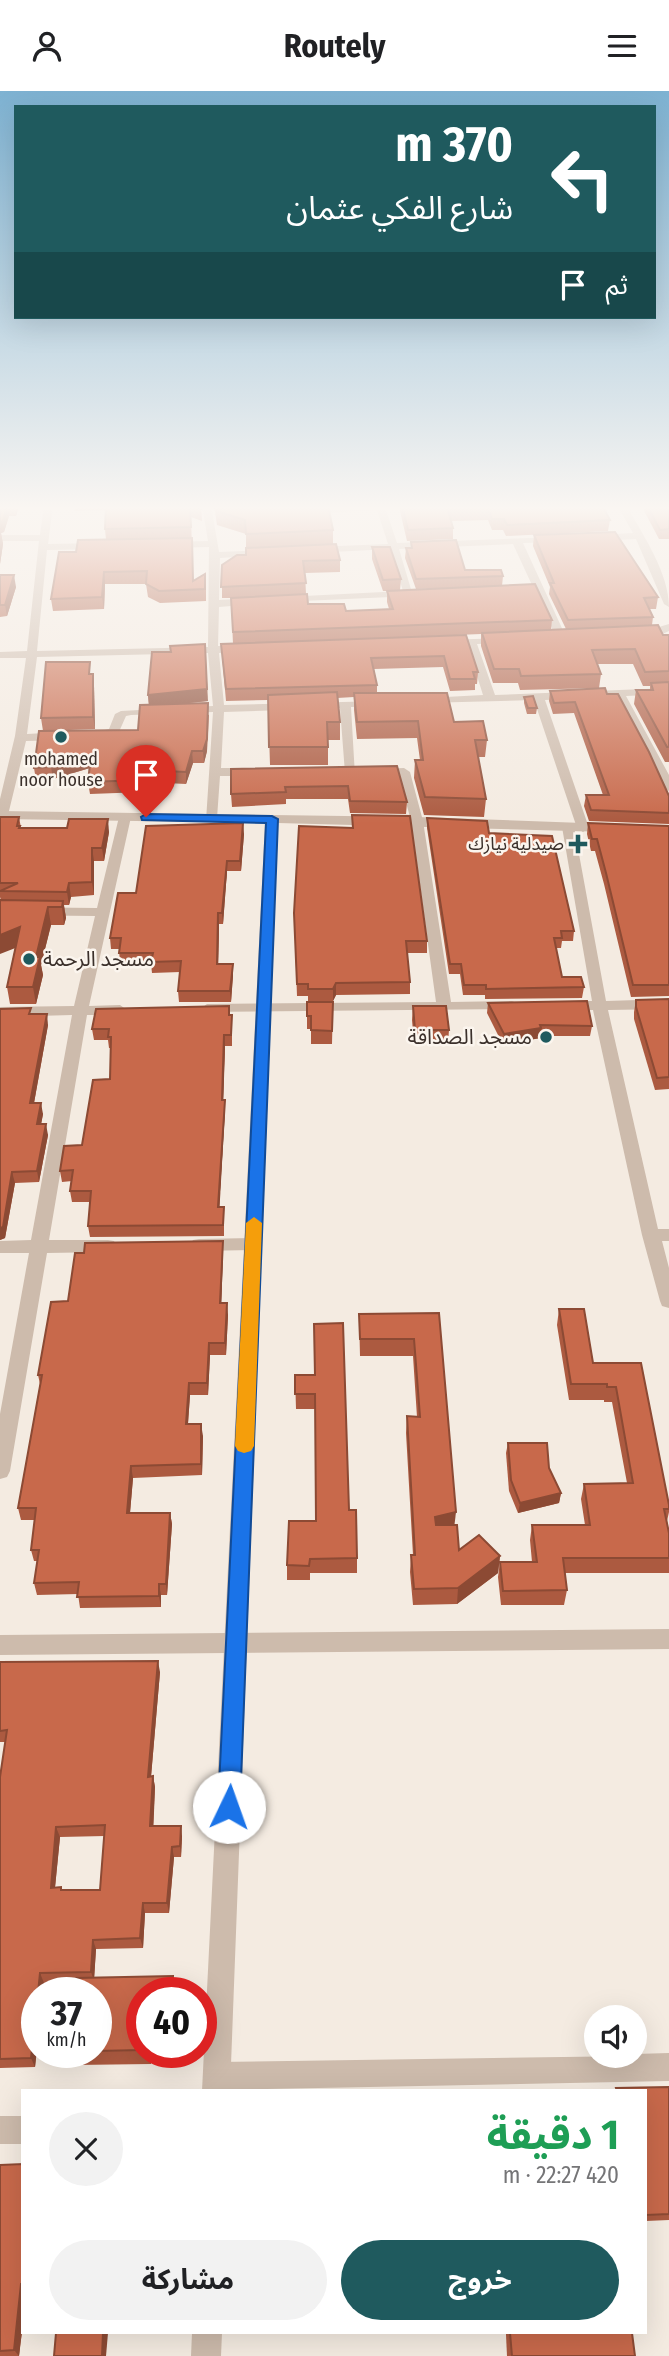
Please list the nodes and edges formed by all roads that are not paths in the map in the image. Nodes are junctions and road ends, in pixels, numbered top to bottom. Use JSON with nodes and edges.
{"nodes":[{"id":1,"x":36,"y":611,"type":"edge"},
{"id":2,"x":212,"y":611,"type":"edge"},
{"id":3,"x":549,"y":611,"type":"edge"},
{"id":4,"x":669,"y":627,"type":"edge"},
{"id":5,"x":628,"y":635,"type":"edge"},
{"id":6,"x":561,"y":637,"type":"junction"},
{"id":7,"x":579,"y":637,"type":"edge"},
{"id":8,"x":548,"y":638,"type":"edge"},
{"id":9,"x":522,"y":639,"type":"edge"},
{"id":10,"x":471,"y":641,"type":"junction"},
{"id":11,"x":437,"y":642,"type":"edge"},
{"id":12,"x":255,"y":649,"type":"edge"},
{"id":13,"x":214,"y":650,"type":"junction"},
{"id":14,"x":0,"y":655,"type":"edge"},
{"id":15,"x":31,"y":656,"type":"junction"},
{"id":16,"x":669,"y":691,"type":"edge"},
{"id":17,"x":619,"y":694,"type":"junction"},
{"id":18,"x":538,"y":696,"type":"junction"},
{"id":19,"x":490,"y":698,"type":"junction"},
{"id":20,"x":345,"y":705,"type":"junction"},
{"id":21,"x":219,"y":708,"type":"junction"},
{"id":22,"x":21,"y":738,"type":"junction"},
{"id":23,"x":216,"y":772,"type":"junction"},
{"id":24,"x":270,"y":773,"type":"edge"},
{"id":25,"x":669,"y":787,"type":"edge"},
{"id":26,"x":1,"y":815,"type":"edge"},
{"id":27,"x":125,"y":817,"type":"junction"},
{"id":28,"x":211,"y":818,"type":"junction"},
{"id":29,"x":272,"y":819,"type":"junction"},
{"id":30,"x":418,"y":821,"type":"junction"},
{"id":31,"x":575,"y":827,"type":"junction"},
{"id":32,"x":620,"y":829,"type":"edge"},
{"id":33,"x":0,"y":911,"type":"edge"},
{"id":34,"x":103,"y":912,"type":"junction"},
{"id":35,"x":669,"y":1004,"type":"edge"},
{"id":36,"x":522,"y":1006,"type":"edge"},
{"id":37,"x":548,"y":1006,"type":"edge"},
{"id":38,"x":600,"y":1006,"type":"junction"},
{"id":39,"x":444,"y":1007,"type":"junction"},
{"id":40,"x":264,"y":1008,"type":"junction"},
{"id":41,"x":185,"y":1009,"type":"edge"},
{"id":42,"x":132,"y":1010,"type":"edge"},
{"id":43,"x":0,"y":1011,"type":"edge"},
{"id":44,"x":80,"y":1011,"type":"junction"},
{"id":45,"x":660,"y":1235,"type":"edge"},
{"id":46,"x":253,"y":1244,"type":"junction"},
{"id":47,"x":186,"y":1245,"type":"edge"},
{"id":48,"x":119,"y":1246,"type":"edge"},
{"id":49,"x":0,"y":1247,"type":"edge"},
{"id":50,"x":39,"y":1247,"type":"junction"},
{"id":51,"x":669,"y":1301,"type":"edge"},
{"id":52,"x":0,"y":1471,"type":"edge"},
{"id":53,"x":669,"y":1639,"type":"edge"},
{"id":54,"x":0,"y":1645,"type":"edge"},
{"id":55,"x":236,"y":1645,"type":"junction"},
{"id":56,"x":669,"y":2067,"type":"edge"},
{"id":57,"x":217,"y":2084,"type":"edge"},
{"id":58,"x":0,"y":2130,"type":"edge"},
{"id":59,"x":21,"y":2130,"type":"edge"},
{"id":60,"x":207,"y":2334,"type":"edge"},
{"id":61,"x":206,"y":2356,"type":"edge"}],
"edges":[{"from":1,"to":15,"type":"street"},
{"from":2,"to":13,"type":"street"},
{"from":3,"to":6,"type":"street"},
{"from":4,"to":5,"type":"street"},
{"from":6,"to":7,"type":"street"},
{"from":6,"to":8,"type":"street"},
{"from":9,"to":10,"type":"street"},
{"from":10,"to":11,"type":"street"},
{"from":10,"to":19,"type":"street"},
{"from":12,"to":13,"type":"street"},
{"from":13,"to":15,"type":"street"},
{"from":13,"to":21,"type":"street"},
{"from":14,"to":15,"type":"street"},
{"from":15,"to":22,"type":"street"},
{"from":16,"to":17,"type":"street"},
{"from":17,"to":18,"type":"street"},
{"from":17,"to":25,"type":"street"},
{"from":18,"to":19,"type":"street"},
{"from":18,"to":31,"type":"street"},
{"from":19,"to":20,"type":"street"},
{"from":20,"to":21,"type":"street"},
{"from":20,"to":30,"type":"street"},
{"from":21,"to":22,"type":"street"},
{"from":21,"to":23,"type":"street"},
{"from":22,"to":26,"type":"street"},
{"from":23,"to":24,"type":"street"},
{"from":23,"to":28,"type":"street"},
{"from":26,"to":27,"type":"street"},
{"from":27,"to":28,"type":"street"},
{"from":27,"to":34,"type":"street"},
{"from":28,"to":29,"type":"street"},
{"from":29,"to":30,"type":"street"},
{"from":29,"to":40,"type":"street"},
{"from":30,"to":31,"type":"street"},
{"from":30,"to":39,"type":"street"},
{"from":31,"to":32,"type":"street"},
{"from":31,"to":38,"type":"street"},
{"from":33,"to":34,"type":"street"},
{"from":34,"to":44,"type":"street"},
{"from":35,"to":38,"type":"street"},
{"from":36,"to":39,"type":"street"},
{"from":37,"to":38,"type":"street"},
{"from":38,"to":45,"type":"street"},
{"from":39,"to":40,"type":"street"},
{"from":40,"to":41,"type":"street"},
{"from":40,"to":46,"type":"street"},
{"from":42,"to":44,"type":"street"},
{"from":43,"to":44,"type":"street"},
{"from":44,"to":50,"type":"street"},
{"from":45,"to":51,"type":"street"},
{"from":46,"to":47,"type":"street"},
{"from":46,"to":55,"type":"street"},
{"from":48,"to":50,"type":"street"},
{"from":49,"to":50,"type":"street"},
{"from":50,"to":52,"type":"street"},
{"from":53,"to":55,"type":"street"},
{"from":54,"to":55,"type":"street"},
{"from":55,"to":57,"type":"street"},
{"from":56,"to":57,"type":"street"},
{"from":58,"to":59,"type":"street"},
{"from":60,"to":61,"type":"street"}]}
